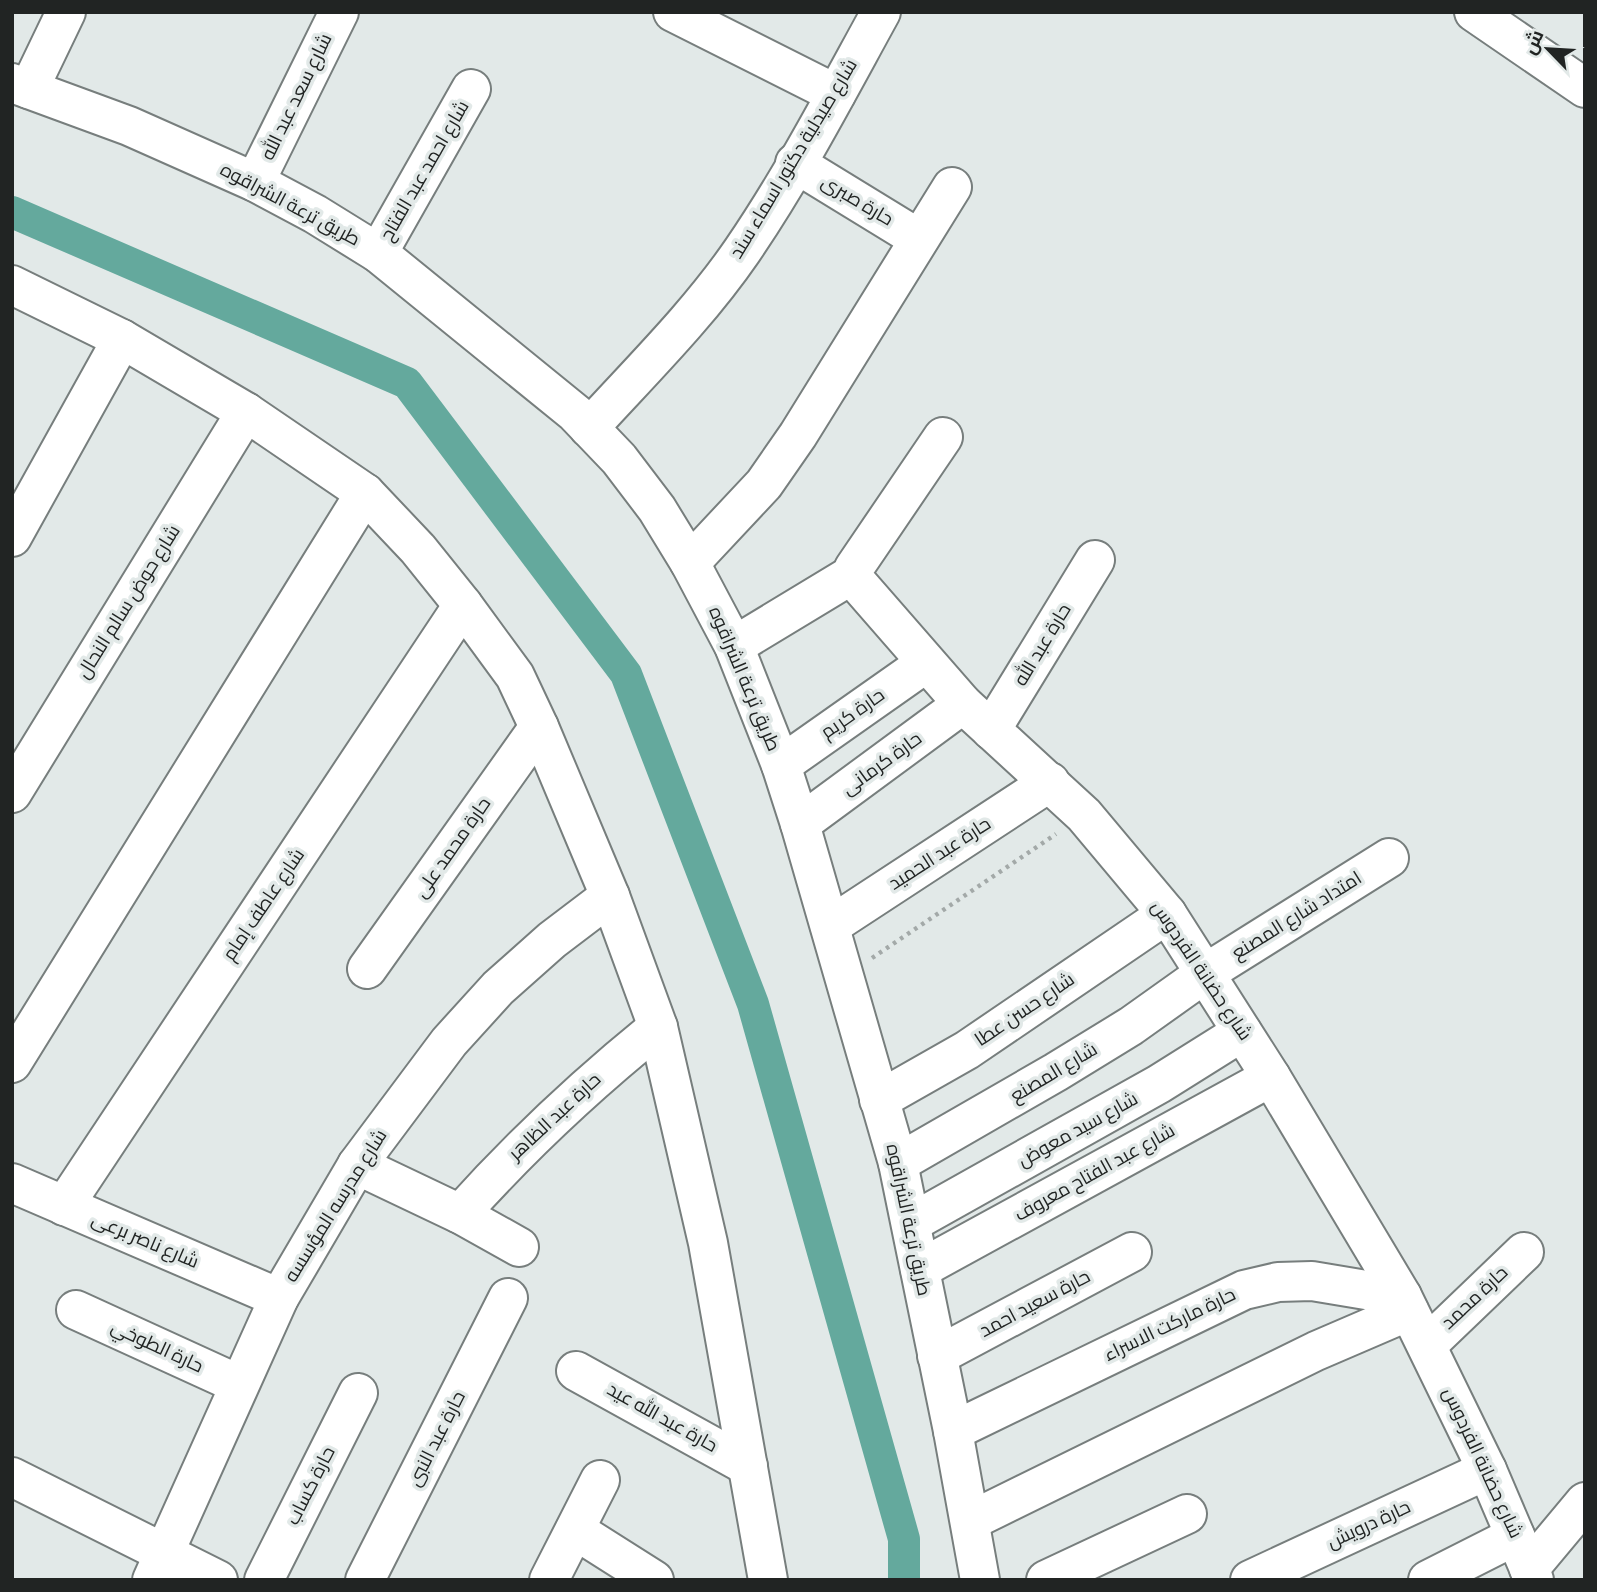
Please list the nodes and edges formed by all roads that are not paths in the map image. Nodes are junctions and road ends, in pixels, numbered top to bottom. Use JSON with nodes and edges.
{"nodes":[{"id":1,"x":66,"y":12,"type":"edge"},
{"id":2,"x":339,"y":12,"type":"edge"},
{"id":3,"x":673,"y":12,"type":"edge"},
{"id":4,"x":881,"y":12,"type":"edge"},
{"id":5,"x":1474,"y":12,"type":"edge"},
{"id":6,"x":20,"y":86,"type":"edge"},
{"id":7,"x":1585,"y":88,"type":"edge"},
{"id":8,"x":471,"y":89,"type":"dead end"},
{"id":9,"x":836,"y":94,"type":"junction"},
{"id":10,"x":795,"y":163,"type":"junction"},
{"id":11,"x":255,"y":182,"type":"junction"},
{"id":12,"x":952,"y":187,"type":"dead end"},
{"id":13,"x":919,"y":239,"type":"junction"},
{"id":14,"x":378,"y":253,"type":"junction"},
{"id":15,"x":12,"y":285,"type":"edge"},
{"id":16,"x":122,"y":339,"type":"junction"},
{"id":17,"x":246,"y":412,"type":"junction"},
{"id":18,"x":589,"y":428,"type":"junction"},
{"id":19,"x":943,"y":437,"type":"dead end"},
{"id":20,"x":365,"y":493,"type":"junction"},
{"id":21,"x":12,"y":537,"type":"edge"},
{"id":22,"x":1095,"y":560,"type":"dead end"},
{"id":23,"x":690,"y":563,"type":"junction"},
{"id":24,"x":853,"y":574,"type":"junction"},
{"id":25,"x":463,"y":605,"type":"junction"},
{"id":26,"x":734,"y":646,"type":"junction"},
{"id":27,"x":926,"y":663,"type":"junction"},
{"id":28,"x":964,"y":704,"type":"junction"},
{"id":29,"x":539,"y":727,"type":"junction"},
{"id":30,"x":991,"y":730,"type":"junction"},
{"id":31,"x":781,"y":765,"type":"junction"},
{"id":32,"x":1050,"y":782,"type":"junction"},
{"id":33,"x":12,"y":793,"type":"edge"},
{"id":34,"x":800,"y":824,"type":"junction"},
{"id":35,"x":1389,"y":858,"type":"dead end"},
{"id":36,"x":610,"y":896,"type":"junction"},
{"id":37,"x":1167,"y":914,"type":"junction"},
{"id":38,"x":830,"y":926,"type":"junction"},
{"id":39,"x":367,"y":969,"type":"dead end"},
{"id":40,"x":1204,"y":974,"type":"junction"},
{"id":41,"x":658,"y":1027,"type":"junction"},
{"id":42,"x":1242,"y":1032,"type":"junction"},
{"id":43,"x":12,"y":1063,"type":"edge"},
{"id":44,"x":1271,"y":1077,"type":"junction"},
{"id":45,"x":879,"y":1100,"type":"junction"},
{"id":46,"x":898,"y":1163,"type":"junction"},
{"id":47,"x":357,"y":1165,"type":"junction"},
{"id":48,"x":12,"y":1183,"type":"edge"},
{"id":49,"x":64,"y":1206,"type":"junction"},
{"id":50,"x":460,"y":1214,"type":"junction"},
{"id":51,"x":912,"y":1223,"type":"junction"},
{"id":52,"x":519,"y":1247,"type":"dead end"},
{"id":53,"x":1132,"y":1252,"type":"dead end"},
{"id":54,"x":1524,"y":1252,"type":"dead end"},
{"id":55,"x":920,"y":1269,"type":"junction"},
{"id":56,"x":279,"y":1298,"type":"junction"},
{"id":57,"x":508,"y":1298,"type":"dead end"},
{"id":58,"x":1406,"y":1304,"type":"junction"},
{"id":59,"x":76,"y":1310,"type":"dead end"},
{"id":60,"x":1427,"y":1345,"type":"junction"},
{"id":61,"x":937,"y":1356,"type":"junction"},
{"id":62,"x":576,"y":1371,"type":"dead end"},
{"id":63,"x":239,"y":1384,"type":"junction"},
{"id":64,"x":358,"y":1393,"type":"dead end"},
{"id":65,"x":953,"y":1431,"type":"junction"},
{"id":66,"x":748,"y":1466,"type":"junction"},
{"id":67,"x":1488,"y":1470,"type":"junction"},
{"id":68,"x":12,"y":1477,"type":"edge"},
{"id":69,"x":600,"y":1480,"type":"dead end"},
{"id":70,"x":1585,"y":1502,"type":"edge"},
{"id":71,"x":1187,"y":1514,"type":"dead end"},
{"id":72,"x":970,"y":1521,"type":"junction"},
{"id":73,"x":575,"y":1530,"type":"junction"},
{"id":74,"x":1526,"y":1561,"type":"edge"},
{"id":75,"x":158,"y":1567,"type":"edge"},
{"id":76,"x":218,"y":1580,"type":"edge"},
{"id":77,"x":264,"y":1580,"type":"edge"},
{"id":78,"x":365,"y":1580,"type":"edge"},
{"id":79,"x":549,"y":1580,"type":"edge"},
{"id":80,"x":654,"y":1580,"type":"edge"},
{"id":81,"x":768,"y":1580,"type":"edge"},
{"id":82,"x":980,"y":1580,"type":"edge"},
{"id":83,"x":1046,"y":1580,"type":"edge"},
{"id":84,"x":1250,"y":1580,"type":"edge"},
{"id":85,"x":1428,"y":1580,"type":"edge"}],
"edges":[{"from":1,"to":6,"type":"street"},
{"from":2,"to":11,"type":"street","name":"شارع سعد عبد الله"},
{"from":3,"to":9,"type":"street"},
{"from":4,"to":9,"type":"street","name":"شارع صيدلية دكتور اسماء سند"},
{"from":5,"to":7,"type":"street"},
{"from":6,"to":11,"type":"street","name":"طريق ترعة الشراقوه"},
{"from":8,"to":14,"type":"street","name":"شارع احمد عبد الفتاح"},
{"from":9,"to":10,"type":"street","name":"شارع صيدلية دكتور اسماء سند"},
{"from":10,"to":13,"type":"street","name":"حارة صبرى"},
{"from":10,"to":18,"type":"street","name":"شارع صيدلية دكتور اسماء سند"},
{"from":11,"to":14,"type":"street","name":"طريق ترعة الشراقوه"},
{"from":12,"to":13,"type":"street"},
{"from":13,"to":23,"type":"street"},
{"from":14,"to":18,"type":"street","name":"طريق ترعة الشراقوه"},
{"from":15,"to":16,"type":"street"},
{"from":16,"to":17,"type":"street"},
{"from":16,"to":21,"type":"street"},
{"from":17,"to":20,"type":"street"},
{"from":17,"to":33,"type":"street","name":"شارع حوض سالم النحال"},
{"from":18,"to":23,"type":"street","name":"طريق ترعة الشراقوه"},
{"from":19,"to":24,"type":"street"},
{"from":20,"to":25,"type":"street"},
{"from":20,"to":43,"type":"street"},
{"from":22,"to":30,"type":"street","name":"حارة عبد الله"},
{"from":23,"to":26,"type":"street","name":"طريق ترعة الشراقوه"},
{"from":24,"to":26,"type":"street"},
{"from":24,"to":27,"type":"street","name":"شارع حضانة الفردوس"},
{"from":25,"to":29,"type":"street"},
{"from":25,"to":49,"type":"street","name":"شارع عاطف إمام"},
{"from":26,"to":31,"type":"street","name":"طريق ترعة الشراقوه"},
{"from":27,"to":28,"type":"street","name":"شارع حضانة الفردوس"},
{"from":27,"to":31,"type":"street","name":"حارة كريم"},
{"from":28,"to":30,"type":"street","name":"شارع حضانة الفردوس"},
{"from":28,"to":34,"type":"street","name":"حارة كرمانى"},
{"from":29,"to":36,"type":"street"},
{"from":29,"to":39,"type":"street","name":"حارة محمد على"},
{"from":30,"to":32,"type":"street","name":"شارع حضانة الفردوس"},
{"from":31,"to":34,"type":"street","name":"طريق ترعة الشراقوه"},
{"from":32,"to":37,"type":"street","name":"شارع حضانة الفردوس"},
{"from":32,"to":38,"type":"street","name":"حارة عبد الحميد"},
{"from":34,"to":38,"type":"street","name":"طريق ترعة الشراقوه"},
{"from":35,"to":40,"type":"street","name":"امتداد شارع المصنع"},
{"from":36,"to":41,"type":"street"},
{"from":36,"to":47,"type":"street","name":"شارع مدرسه المؤسسه"},
{"from":37,"to":40,"type":"street","name":"شارع حضانة الفردوس"},
{"from":37,"to":45,"type":"street","name":"شارع حسن عطا"},
{"from":38,"to":45,"type":"street","name":"طريق ترعة الشراقوه"},
{"from":40,"to":42,"type":"street","name":"شارع حضانة الفردوس"},
{"from":40,"to":46,"type":"street","name":"شارع المصنع"},
{"from":41,"to":50,"type":"street","name":"حارة عبد الظاهر"},
{"from":41,"to":66,"type":"street"},
{"from":42,"to":44,"type":"street","name":"شارع حضانة الفردوس"},
{"from":42,"to":51,"type":"street","name":"شارع سيد معوض"},
{"from":44,"to":55,"type":"street","name":"شارع عبد الفتاح معروف"},
{"from":44,"to":58,"type":"street","name":"شارع حضانة الفردوس"},
{"from":45,"to":46,"type":"street","name":"طريق ترعة الشراقوه"},
{"from":46,"to":51,"type":"street","name":"طريق ترعة الشراقوه"},
{"from":47,"to":50,"type":"street"},
{"from":47,"to":56,"type":"street","name":"شارع مدرسه المؤسسه"},
{"from":48,"to":49,"type":"street","name":"شارع ناصر برعى"},
{"from":49,"to":56,"type":"street","name":"شارع ناصر برعى"},
{"from":50,"to":52,"type":"street"},
{"from":51,"to":55,"type":"street","name":"طريق ترعة الشراقوه"},
{"from":53,"to":61,"type":"street","name":"حارة سعيد احمد"},
{"from":54,"to":60,"type":"street","name":"حارة محمد"},
{"from":55,"to":61,"type":"street","name":"طريق ترعة الشراقوه"},
{"from":56,"to":63,"type":"street","name":"شارع مدرسه المؤسسه"},
{"from":57,"to":78,"type":"street","name":"حارة عبد النبى"},
{"from":58,"to":60,"type":"street","name":"شارع حضانة الفردوس"},
{"from":58,"to":65,"type":"street","name":"حارة ماركت الاسراء"},
{"from":58,"to":72,"type":"street"},
{"from":59,"to":63,"type":"street","name":"حارة الطوخي"},
{"from":60,"to":67,"type":"street","name":"شارع حضانة الفردوس"},
{"from":61,"to":65,"type":"street","name":"طريق ترعة الشراقوه"},
{"from":62,"to":66,"type":"street","name":"حارة عبد الله عيد"},
{"from":63,"to":75,"type":"street","name":"شارع مدرسه المؤسسه"},
{"from":64,"to":77,"type":"street","name":"حارة كساب"},
{"from":65,"to":72,"type":"street","name":"طريق ترعة الشراقوه"},
{"from":66,"to":81,"type":"street"},
{"from":67,"to":74,"type":"street","name":"شارع حضانة الفردوس"},
{"from":67,"to":84,"type":"street","name":"حارة درويش"},
{"from":68,"to":75,"type":"street"},
{"from":69,"to":73,"type":"street"},
{"from":70,"to":74,"type":"street"},
{"from":71,"to":83,"type":"street"},
{"from":72,"to":82,"type":"street","name":"طريق ترعة الشراقوه"},
{"from":73,"to":79,"type":"street"},
{"from":73,"to":80,"type":"street"},
{"from":74,"to":85,"type":"street"},
{"from":75,"to":76,"type":"street"}]}
